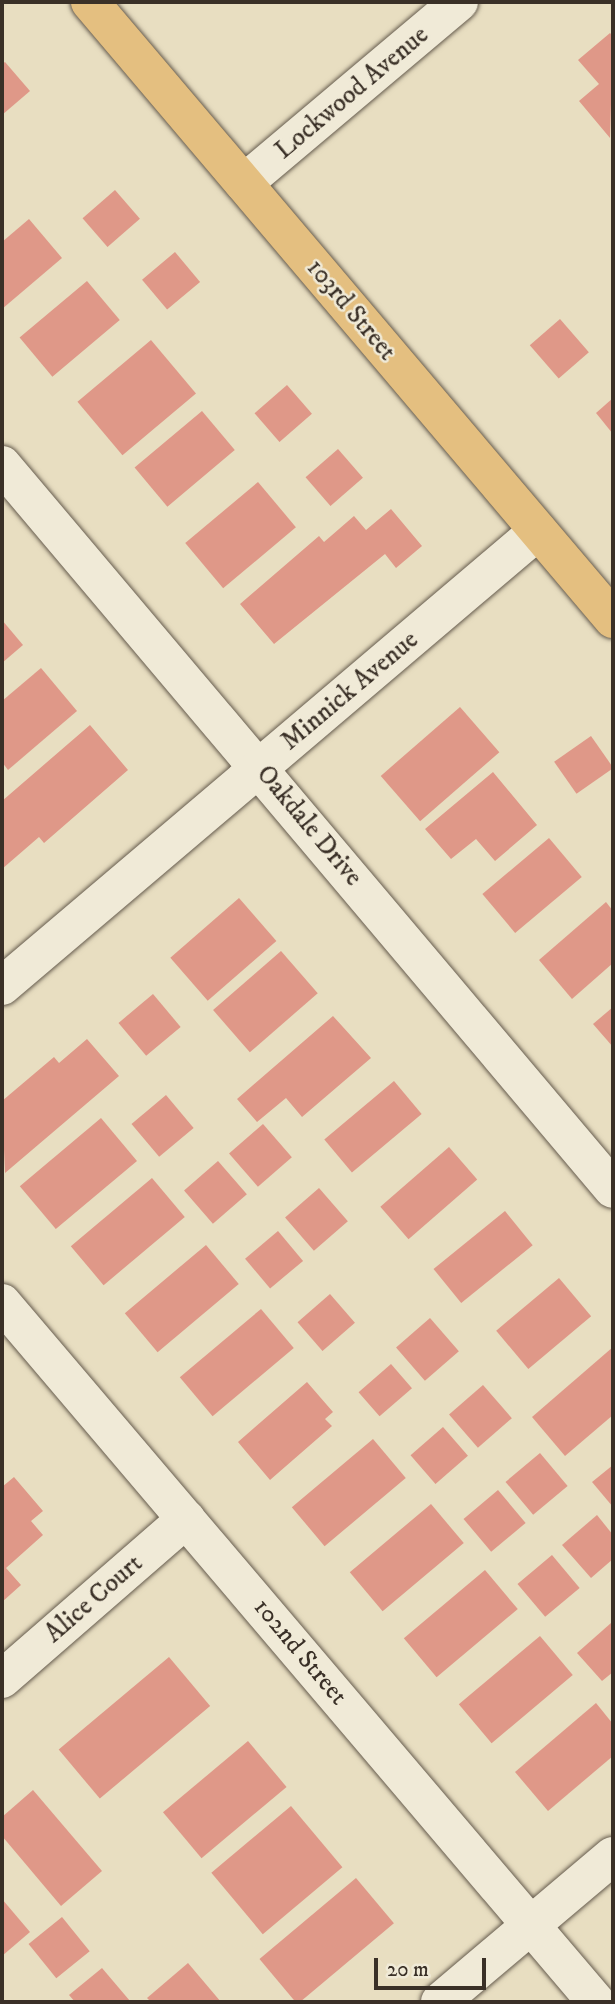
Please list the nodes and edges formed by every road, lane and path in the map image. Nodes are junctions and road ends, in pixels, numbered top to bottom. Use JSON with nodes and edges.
{"nodes":[{"id":1,"x":90,"y":2,"type":"edge"},
{"id":2,"x":459,"y":2,"type":"edge"},
{"id":3,"x":244,"y":183,"type":"junction"},
{"id":4,"x":2,"y":466,"type":"edge"},
{"id":5,"x":538,"y":531,"type":"junction"},
{"id":6,"x":613,"y":619,"type":"edge"},
{"id":7,"x":260,"y":767,"type":"junction"},
{"id":8,"x":2,"y":986,"type":"edge"},
{"id":9,"x":613,"y":1189,"type":"edge"},
{"id":10,"x":2,"y":1303,"type":"edge"},
{"id":11,"x":187,"y":1519,"type":"junction"},
{"id":12,"x":2,"y":1679,"type":"edge"},
{"id":13,"x":613,"y":1856,"type":"edge"},
{"id":14,"x":533,"y":1924,"type":"junction"},
{"id":15,"x":440,"y":2002,"type":"edge"},
{"id":16,"x":596,"y":2002,"type":"edge"}],
"edges":[{"from":1,"to":3,"type":"main road","name":"103rd Street"},
{"from":2,"to":3,"type":"street","name":"Lockwood Avenue"},
{"from":3,"to":5,"type":"main road","name":"103rd Street"},
{"from":4,"to":7,"type":"street","name":"Oakdale Drive"},
{"from":5,"to":6,"type":"main road","name":"103rd Street"},
{"from":5,"to":7,"type":"street","name":"Minnick Avenue"},
{"from":7,"to":8,"type":"street","name":"Minnick Avenue"},
{"from":7,"to":9,"type":"street","name":"Oakdale Drive"},
{"from":10,"to":11,"type":"street","name":"102nd Street"},
{"from":11,"to":12,"type":"street","name":"Alice Court"},
{"from":11,"to":14,"type":"street","name":"102nd Street"},
{"from":13,"to":14,"type":"street"},
{"from":14,"to":15,"type":"street"},
{"from":14,"to":16,"type":"street","name":"102nd Street"}]}
